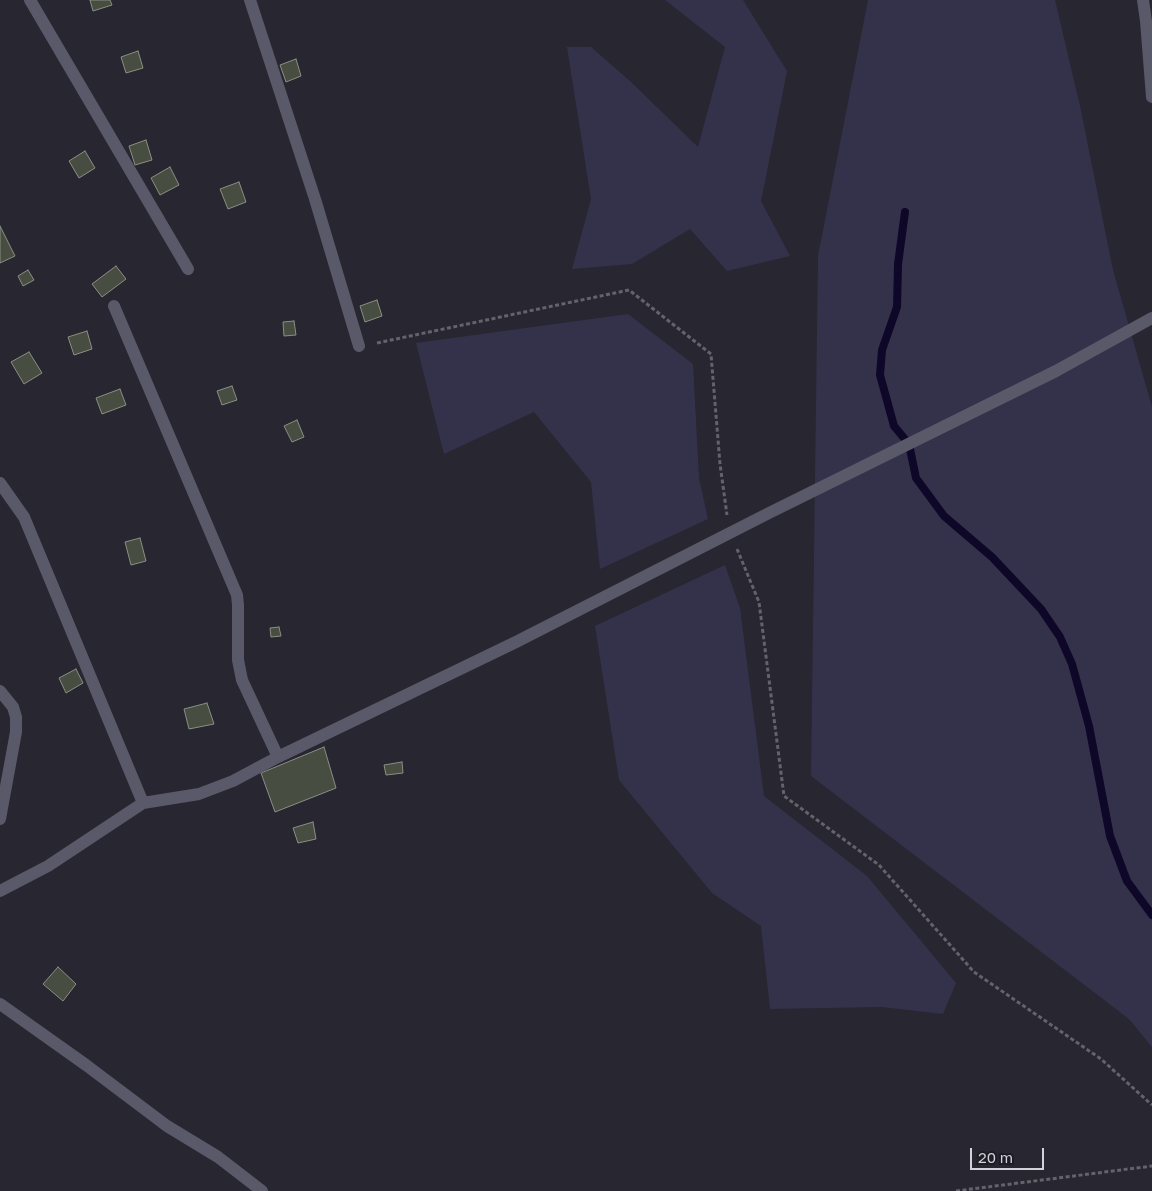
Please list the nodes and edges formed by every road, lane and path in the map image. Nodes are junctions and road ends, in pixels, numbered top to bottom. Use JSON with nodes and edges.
{"nodes":[{"id":1,"x":30,"y":0,"type":"edge"},
{"id":2,"x":250,"y":0,"type":"edge"},
{"id":3,"x":1143,"y":0,"type":"edge"},
{"id":4,"x":1152,"y":97,"type":"edge"},
{"id":5,"x":188,"y":269,"type":"dead end"},
{"id":6,"x":114,"y":306,"type":"dead end"},
{"id":7,"x":1152,"y":318,"type":"edge"},
{"id":8,"x":359,"y":346,"type":"joint"},
{"id":9,"x":0,"y":483,"type":"edge"},
{"id":10,"x":730,"y":533,"type":"junction"},
{"id":11,"x":0,"y":691,"type":"edge"},
{"id":12,"x":278,"y":757,"type":"junction"},
{"id":13,"x":143,"y":802,"type":"junction"},
{"id":14,"x":0,"y":819,"type":"edge"},
{"id":15,"x":0,"y":892,"type":"edge"},
{"id":16,"x":0,"y":1004,"type":"edge"},
{"id":17,"x":1152,"y":1105,"type":"edge"},
{"id":18,"x":1152,"y":1166,"type":"edge"},
{"id":19,"x":262,"y":1191,"type":"edge"},
{"id":20,"x":956,"y":1191,"type":"edge"}],
"edges":[{"from":1,"to":5,"type":"street"},
{"from":2,"to":8,"type":"street"},
{"from":3,"to":4,"type":"street"},
{"from":6,"to":12,"type":"street"},
{"from":7,"to":10,"type":"street"},
{"from":8,"to":10,"type":"path"},
{"from":9,"to":13,"type":"street"},
{"from":10,"to":12,"type":"street"},
{"from":10,"to":17,"type":"path"},
{"from":11,"to":14,"type":"street"},
{"from":12,"to":13,"type":"street"},
{"from":13,"to":15,"type":"street"},
{"from":16,"to":19,"type":"street"},
{"from":18,"to":20,"type":"path"}]}
